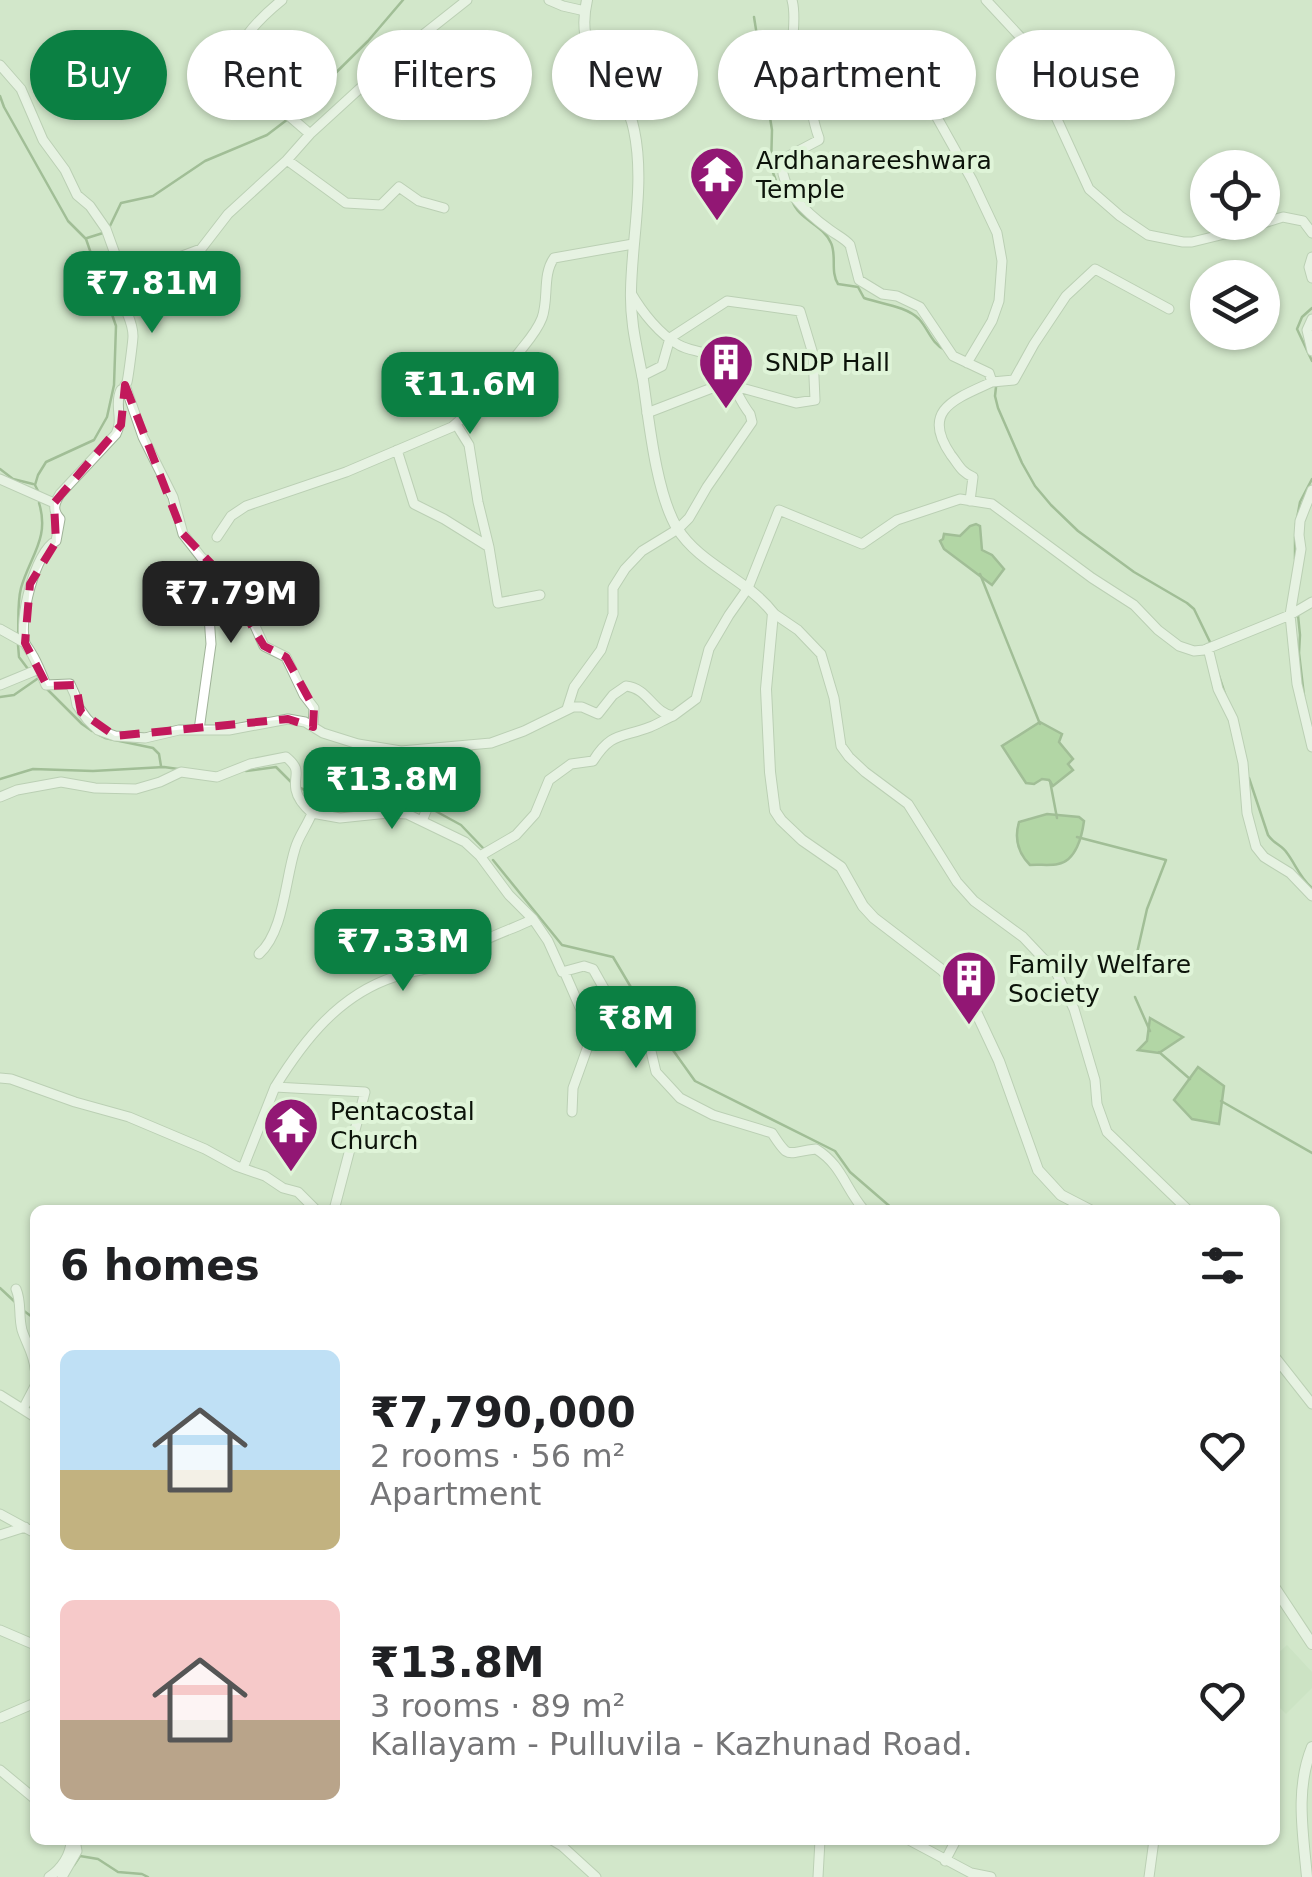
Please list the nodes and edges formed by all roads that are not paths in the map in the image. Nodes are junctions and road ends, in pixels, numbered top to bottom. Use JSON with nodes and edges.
{"nodes":[{"id":1,"x":282,"y":0,"type":"edge"},
{"id":2,"x":467,"y":0,"type":"edge"},
{"id":3,"x":549,"y":0,"type":"edge"},
{"id":4,"x":792,"y":0,"type":"edge"},
{"id":5,"x":986,"y":0,"type":"edge"},
{"id":6,"x":586,"y":6,"type":"edge"},
{"id":7,"x":794,"y":30,"type":"edge"},
{"id":8,"x":0,"y":64,"type":"edge"},
{"id":9,"x":817,"y":120,"type":"edge"},
{"id":10,"x":938,"y":120,"type":"edge"},
{"id":11,"x":310,"y":134,"type":"junction"},
{"id":12,"x":287,"y":160,"type":"junction"},
{"id":13,"x":444,"y":208,"type":"dead end"},
{"id":14,"x":1311,"y":231,"type":"edge"},
{"id":15,"x":632,"y":244,"type":"junction"},
{"id":16,"x":1312,"y":258,"type":"edge"},
{"id":17,"x":128,"y":276,"type":"junction"},
{"id":18,"x":1312,"y":278,"type":"edge"},
{"id":19,"x":630,"y":292,"type":"junction"},
{"id":20,"x":1168,"y":309,"type":"dead end"},
{"id":21,"x":1312,"y":319,"type":"edge"},
{"id":22,"x":670,"y":338,"type":"junction"},
{"id":23,"x":1312,"y":351,"type":"edge"},
{"id":24,"x":967,"y":362,"type":"junction"},
{"id":25,"x":642,"y":376,"type":"junction"},
{"id":26,"x":988,"y":384,"type":"junction"},
{"id":27,"x":731,"y":385,"type":"junction"},
{"id":28,"x":125,"y":386,"type":"junction"},
{"id":29,"x":648,"y":413,"type":"junction"},
{"id":30,"x":456,"y":424,"type":"junction"},
{"id":31,"x":398,"y":450,"type":"junction"},
{"id":32,"x":0,"y":480,"type":"edge"},
{"id":33,"x":1312,"y":490,"type":"edge"},
{"id":34,"x":970,"y":501,"type":"junction"},
{"id":35,"x":54,"y":504,"type":"junction"},
{"id":36,"x":678,"y":529,"type":"junction"},
{"id":37,"x":217,"y":538,"type":"dead end"},
{"id":38,"x":490,"y":547,"type":"junction"},
{"id":39,"x":206,"y":561,"type":"junction"},
{"id":40,"x":748,"y":588,"type":"junction"},
{"id":41,"x":540,"y":595,"type":"dead end"},
{"id":42,"x":1310,"y":603,"type":"edge"},
{"id":43,"x":773,"y":614,"type":"junction"},
{"id":44,"x":1292,"y":614,"type":"junction"},
{"id":45,"x":0,"y":628,"type":"edge"},
{"id":46,"x":25,"y":643,"type":"junction"},
{"id":47,"x":1210,"y":646,"type":"junction"},
{"id":48,"x":40,"y":669,"type":"junction"},
{"id":49,"x":0,"y":685,"type":"edge"},
{"id":50,"x":567,"y":709,"type":"junction"},
{"id":51,"x":673,"y":716,"type":"junction"},
{"id":52,"x":313,"y":727,"type":"junction"},
{"id":53,"x":199,"y":730,"type":"junction"},
{"id":54,"x":452,"y":747,"type":"junction"},
{"id":55,"x":1312,"y":747,"type":"edge"},
{"id":56,"x":0,"y":797,"type":"edge"},
{"id":57,"x":311,"y":812,"type":"junction"},
{"id":58,"x":422,"y":821,"type":"junction"},
{"id":59,"x":480,"y":856,"type":"junction"},
{"id":60,"x":1312,"y":896,"type":"edge"},
{"id":61,"x":533,"y":920,"type":"junction"},
{"id":62,"x":260,"y":954,"type":"dead end"},
{"id":63,"x":564,"y":971,"type":"junction"},
{"id":64,"x":0,"y":1078,"type":"edge"},
{"id":65,"x":275,"y":1087,"type":"junction"},
{"id":66,"x":572,"y":1112,"type":"dead end"},
{"id":67,"x":243,"y":1168,"type":"junction"},
{"id":68,"x":311,"y":1205,"type":"edge"},
{"id":69,"x":335,"y":1205,"type":"edge"},
{"id":70,"x":861,"y":1205,"type":"edge"},
{"id":71,"x":1080,"y":1205,"type":"edge"},
{"id":72,"x":1183,"y":1205,"type":"edge"},
{"id":73,"x":16,"y":1289,"type":"dead end"},
{"id":74,"x":30,"y":1349,"type":"edge"},
{"id":75,"x":1280,"y":1363,"type":"edge"},
{"id":76,"x":0,"y":1396,"type":"edge"},
{"id":77,"x":30,"y":1396,"type":"edge"},
{"id":78,"x":1312,"y":1404,"type":"edge"},
{"id":79,"x":23,"y":1409,"type":"junction"},
{"id":80,"x":30,"y":1414,"type":"edge"},
{"id":81,"x":0,"y":1514,"type":"edge"},
{"id":82,"x":30,"y":1530,"type":"edge"},
{"id":83,"x":0,"y":1535,"type":"edge"},
{"id":84,"x":1280,"y":1596,"type":"edge"},
{"id":85,"x":0,"y":1630,"type":"edge"},
{"id":86,"x":30,"y":1642,"type":"edge"},
{"id":87,"x":1312,"y":1644,"type":"edge"},
{"id":88,"x":30,"y":1705,"type":"edge"},
{"id":89,"x":0,"y":1718,"type":"edge"},
{"id":90,"x":1312,"y":1747,"type":"edge"},
{"id":91,"x":0,"y":1770,"type":"edge"},
{"id":92,"x":30,"y":1796,"type":"edge"},
{"id":93,"x":72,"y":1845,"type":"edge"},
{"id":94,"x":74,"y":1845,"type":"edge"},
{"id":95,"x":560,"y":1845,"type":"edge"},
{"id":96,"x":820,"y":1845,"type":"edge"},
{"id":97,"x":918,"y":1845,"type":"edge"},
{"id":98,"x":953,"y":1845,"type":"edge"},
{"id":99,"x":1153,"y":1845,"type":"edge"},
{"id":100,"x":945,"y":1861,"type":"junction"},
{"id":101,"x":63,"y":1876,"type":"edge"},
{"id":102,"x":49,"y":1877,"type":"edge"},
{"id":103,"x":596,"y":1877,"type":"edge"},
{"id":104,"x":818,"y":1877,"type":"edge"},
{"id":105,"x":991,"y":1877,"type":"edge"},
{"id":106,"x":1149,"y":1877,"type":"edge"},
{"id":107,"x":1307,"y":1877,"type":"edge"}],
"edges":[{"from":1,"to":11,"type":"street"},
{"from":2,"to":11,"type":"street"},
{"from":3,"to":6,"type":"street"},
{"from":4,"to":7,"type":"street"},
{"from":5,"to":14,"type":"street"},
{"from":6,"to":15,"type":"street"},
{"from":8,"to":17,"type":"street"},
{"from":9,"to":24,"type":"street"},
{"from":10,"to":24,"type":"street"},
{"from":11,"to":12,"type":"street"},
{"from":12,"to":13,"type":"street"},
{"from":12,"to":17,"type":"street"},
{"from":15,"to":19,"type":"street"},
{"from":15,"to":30,"type":"street"},
{"from":16,"to":18,"type":"street"},
{"from":17,"to":28,"type":"street"},
{"from":19,"to":22,"type":"street"},
{"from":19,"to":25,"type":"street"},
{"from":20,"to":26,"type":"street"},
{"from":21,"to":23,"type":"street"},
{"from":22,"to":25,"type":"street"},
{"from":22,"to":27,"type":"street"},
{"from":22,"to":27,"type":"street"},
{"from":24,"to":26,"type":"street"},
{"from":25,"to":29,"type":"street"},
{"from":26,"to":34,"type":"street"},
{"from":27,"to":29,"type":"street"},
{"from":27,"to":36,"type":"street"},
{"from":28,"to":35,"type":"street"},
{"from":28,"to":39,"type":"street"},
{"from":29,"to":36,"type":"street"},
{"from":30,"to":31,"type":"street"},
{"from":30,"to":38,"type":"street"},
{"from":31,"to":37,"type":"street"},
{"from":31,"to":38,"type":"street"},
{"from":32,"to":35,"type":"street"},
{"from":33,"to":44,"type":"street"},
{"from":34,"to":40,"type":"street"},
{"from":34,"to":47,"type":"street"},
{"from":35,"to":46,"type":"street"},
{"from":36,"to":40,"type":"street"},
{"from":36,"to":50,"type":"street"},
{"from":38,"to":41,"type":"street"},
{"from":39,"to":52,"type":"street"},
{"from":39,"to":53,"type":"street"},
{"from":40,"to":43,"type":"street"},
{"from":40,"to":51,"type":"street"},
{"from":42,"to":44,"type":"street"},
{"from":43,"to":71,"type":"street"},
{"from":43,"to":72,"type":"street"},
{"from":44,"to":47,"type":"street"},
{"from":44,"to":55,"type":"street"},
{"from":45,"to":46,"type":"street"},
{"from":46,"to":48,"type":"street"},
{"from":47,"to":60,"type":"street"},
{"from":48,"to":49,"type":"street"},
{"from":48,"to":53,"type":"street"},
{"from":50,"to":51,"type":"street"},
{"from":50,"to":54,"type":"street"},
{"from":51,"to":59,"type":"street"},
{"from":52,"to":53,"type":"street"},
{"from":52,"to":54,"type":"street"},
{"from":54,"to":58,"type":"street"},
{"from":56,"to":57,"type":"street"},
{"from":57,"to":58,"type":"street"},
{"from":57,"to":62,"type":"street"},
{"from":58,"to":59,"type":"street"},
{"from":59,"to":61,"type":"street"},
{"from":61,"to":63,"type":"street"},
{"from":61,"to":65,"type":"street"},
{"from":63,"to":66,"type":"street"},
{"from":63,"to":70,"type":"street"},
{"from":64,"to":67,"type":"street"},
{"from":65,"to":67,"type":"street"},
{"from":65,"to":69,"type":"street"},
{"from":67,"to":68,"type":"street"},
{"from":73,"to":74,"type":"street"},
{"from":75,"to":78,"type":"street"},
{"from":76,"to":79,"type":"street"},
{"from":77,"to":79,"type":"street"},
{"from":79,"to":80,"type":"street"},
{"from":81,"to":82,"type":"street"},
{"from":82,"to":83,"type":"street"},
{"from":84,"to":87,"type":"street"},
{"from":85,"to":86,"type":"street"},
{"from":88,"to":89,"type":"street"},
{"from":90,"to":107,"type":"street"},
{"from":91,"to":92,"type":"street"},
{"from":93,"to":102,"type":"street"},
{"from":94,"to":101,"type":"street"},
{"from":95,"to":103,"type":"street"},
{"from":96,"to":104,"type":"street"},
{"from":97,"to":100,"type":"street"},
{"from":98,"to":100,"type":"street"},
{"from":99,"to":106,"type":"street"},
{"from":100,"to":105,"type":"street"}]}
